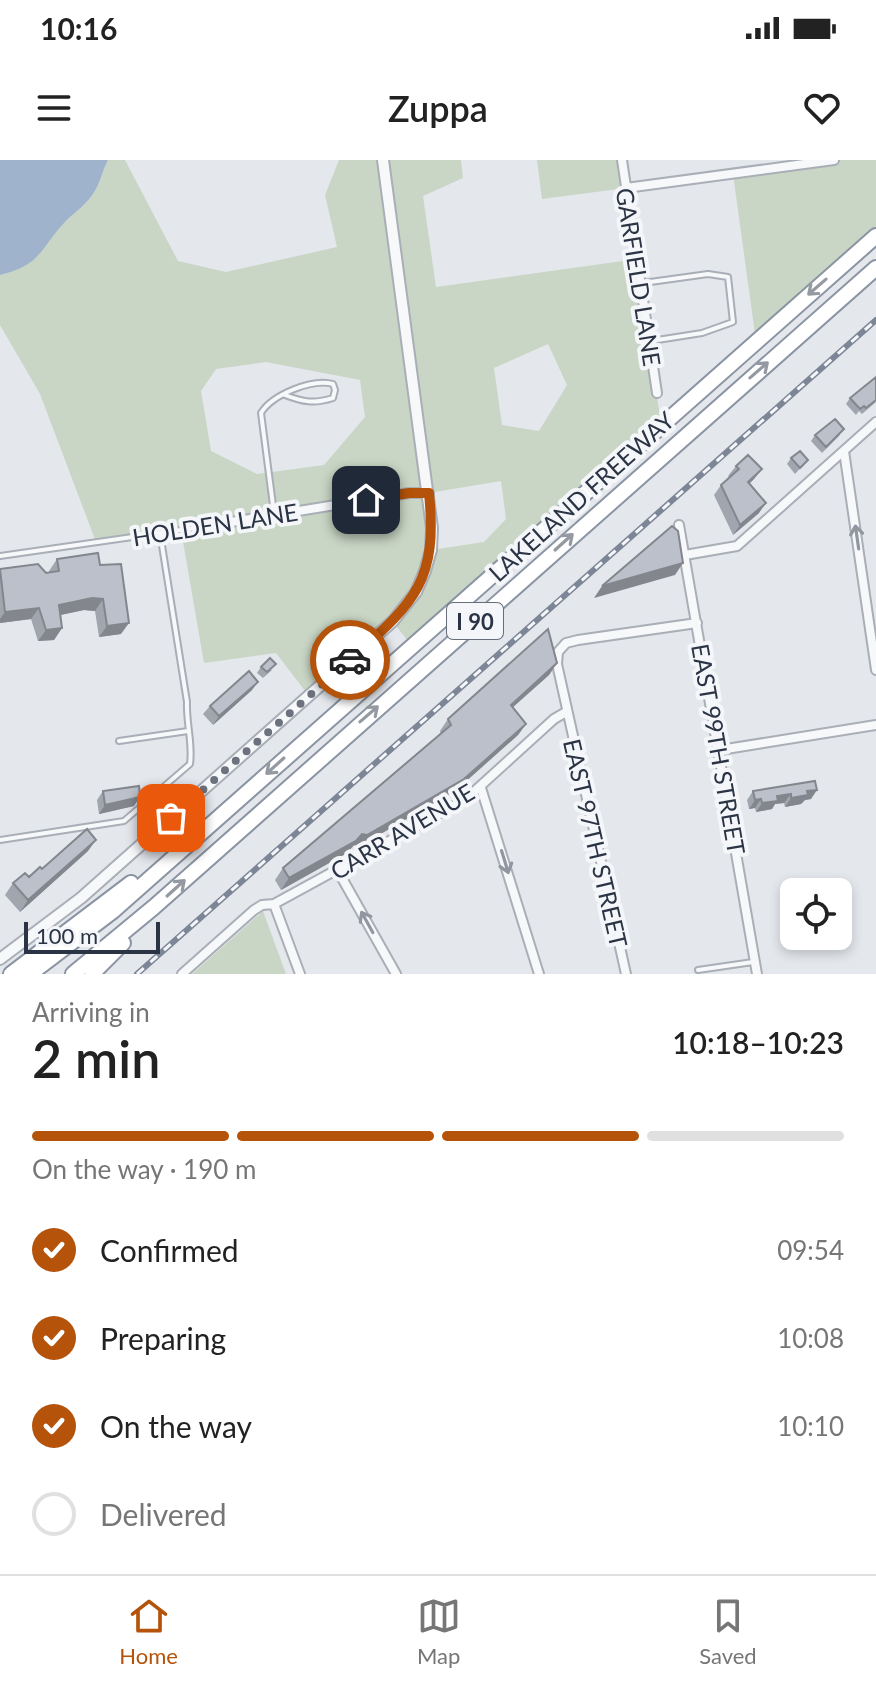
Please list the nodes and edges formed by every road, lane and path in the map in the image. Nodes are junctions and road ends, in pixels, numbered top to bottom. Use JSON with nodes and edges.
{"nodes":[{"id":1,"x":383,"y":160,"type":"edge"},
{"id":2,"x":622,"y":160,"type":"edge"},
{"id":3,"x":834,"y":160,"type":"edge"},
{"id":4,"x":626,"y":188,"type":"junction"},
{"id":5,"x":876,"y":236,"type":"edge"},
{"id":6,"x":876,"y":268,"type":"edge"},
{"id":7,"x":640,"y":284,"type":"junction"},
{"id":8,"x":649,"y":341,"type":"junction"},
{"id":9,"x":657,"y":393,"type":"dead end"},
{"id":10,"x":285,"y":395,"type":"junction"},
{"id":11,"x":876,"y":422,"type":"edge"},
{"id":12,"x":844,"y":451,"type":"junction"},
{"id":13,"x":429,"y":493,"type":"junction"},
{"id":14,"x":274,"y":516,"type":"junction"},
{"id":15,"x":225,"y":523,"type":"joint"},
{"id":16,"x":679,"y":525,"type":"dead end"},
{"id":17,"x":160,"y":533,"type":"junction"},
{"id":18,"x":685,"y":555,"type":"junction"},
{"id":19,"x":0,"y":556,"type":"edge"},
{"id":20,"x":697,"y":623,"type":"junction"},
{"id":21,"x":876,"y":670,"type":"edge"},
{"id":22,"x":566,"y":712,"type":"junction"},
{"id":23,"x":876,"y":725,"type":"edge"},
{"id":24,"x":188,"y":731,"type":"junction"},
{"id":25,"x":119,"y":741,"type":"dead end"},
{"id":26,"x":720,"y":750,"type":"junction"},
{"id":27,"x":481,"y":788,"type":"junction"},
{"id":28,"x":0,"y":840,"type":"edge"},
{"id":29,"x":188,"y":844,"type":"junction"},
{"id":30,"x":338,"y":871,"type":"junction"},
{"id":31,"x":274,"y":904,"type":"junction"},
{"id":32,"x":154,"y":907,"type":"junction"},
{"id":33,"x":0,"y":959,"type":"edge"},
{"id":34,"x":755,"y":961,"type":"junction"},
{"id":35,"x":698,"y":970,"type":"dead end"},
{"id":36,"x":11,"y":974,"type":"edge"},
{"id":37,"x":30,"y":974,"type":"edge"},
{"id":38,"x":73,"y":974,"type":"edge"},
{"id":39,"x":92,"y":974,"type":"edge"},
{"id":40,"x":182,"y":974,"type":"edge"},
{"id":41,"x":300,"y":974,"type":"edge"},
{"id":42,"x":396,"y":974,"type":"edge"},
{"id":43,"x":539,"y":974,"type":"edge"},
{"id":44,"x":626,"y":974,"type":"edge"},
{"id":45,"x":757,"y":974,"type":"edge"}],
"edges":[{"from":1,"to":13,"type":"street"},
{"from":2,"to":4,"type":"street","name":"GARFIELD LANE"},
{"from":3,"to":4,"type":"street"},
{"from":4,"to":7,"type":"street","name":"GARFIELD LANE"},
{"from":5,"to":29,"type":"highway","name":"LAKELAND FREEWAY","number":"I 90","one_way":true},
{"from":32,"to":6,"type":"highway","name":"LAKELAND FREEWAY","number":"I 90","one_way":true},
{"from":7,"to":8,"type":"street","name":"GARFIELD LANE"},
{"from":7,"to":8,"type":"lane"},
{"from":8,"to":9,"type":"street","name":"GARFIELD LANE"},
{"from":10,"to":10,"type":"lane"},
{"from":10,"to":14,"type":"lane"},
{"from":11,"to":12,"type":"street"},
{"from":12,"to":18,"type":"street"},
{"from":21,"to":12,"type":"street","one_way":true},
{"from":13,"to":14,"type":"street","name":"HOLDEN LANE"},
{"from":13,"to":33,"type":"street"},
{"from":14,"to":15,"type":"street","name":"HOLDEN LANE"},
{"from":15,"to":17,"type":"lane","name":"HOLDEN LANE"},
{"from":16,"to":18,"type":"street","name":"EAST 99TH STREET"},
{"from":17,"to":19,"type":"lane","name":"HOLDEN LANE"},
{"from":17,"to":24,"type":"lane"},
{"from":18,"to":20,"type":"street","name":"EAST 99TH STREET"},
{"from":20,"to":22,"type":"street"},
{"from":20,"to":26,"type":"street","name":"EAST 99TH STREET"},
{"from":22,"to":27,"type":"street","name":"CARR AVENUE"},
{"from":22,"to":44,"type":"street","name":"EAST 97TH STREET"},
{"from":23,"to":26,"type":"street"},
{"from":24,"to":25,"type":"lane"},
{"from":24,"to":28,"type":"lane"},
{"from":26,"to":34,"type":"street","name":"EAST 99TH STREET"},
{"from":27,"to":30,"type":"street","name":"CARR AVENUE"},
{"from":27,"to":43,"type":"street","one_way":true},
{"from":29,"to":36,"type":"highway"},
{"from":29,"to":37,"type":"highway","name":"LAKELAND FREEWAY","number":"I 90"},
{"from":30,"to":31,"type":"street","name":"CARR AVENUE"},
{"from":42,"to":30,"type":"street","one_way":true},
{"from":31,"to":40,"type":"street","name":"CARR AVENUE"},
{"from":31,"to":41,"type":"street"},
{"from":32,"to":38,"type":"highway","name":"LAKELAND FREEWAY","number":"I 90"},
{"from":32,"to":39,"type":"highway"},
{"from":34,"to":35,"type":"lane"},
{"from":34,"to":45,"type":"street","name":"EAST 99TH STREET"}]}
